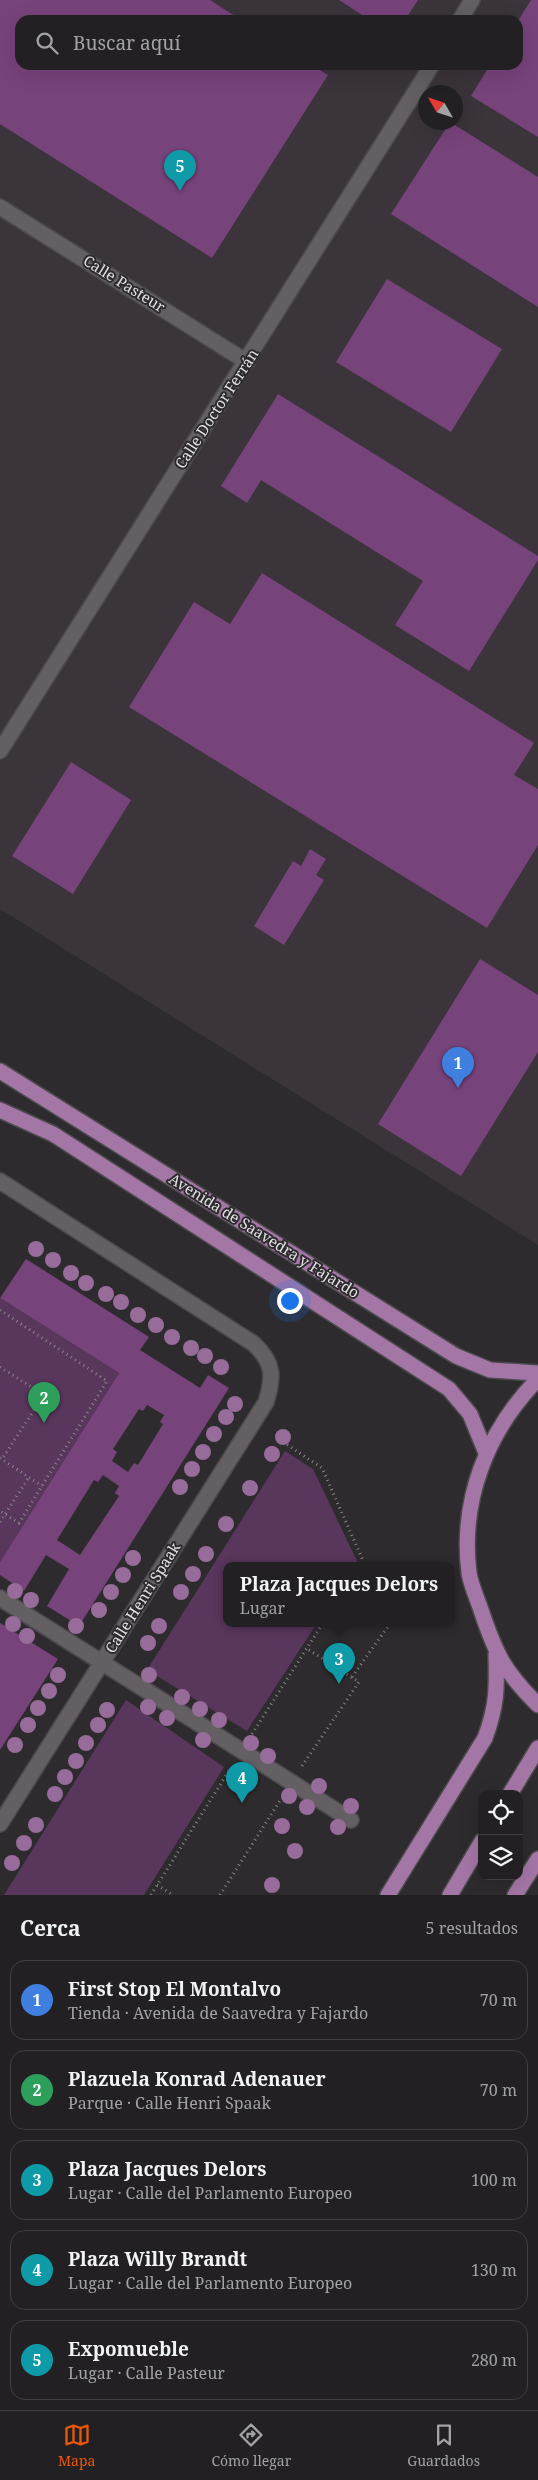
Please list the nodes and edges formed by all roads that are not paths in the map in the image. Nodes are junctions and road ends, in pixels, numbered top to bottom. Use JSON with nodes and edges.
{"nodes":[{"id":1,"x":472,"y":0,"type":"edge"},
{"id":2,"x":463,"y":15,"type":"edge"},
{"id":3,"x":429,"y":70,"type":"edge"},
{"id":4,"x":0,"y":207,"type":"edge"},
{"id":5,"x":247,"y":362,"type":"junction"},
{"id":6,"x":0,"y":751,"type":"edge"},
{"id":7,"x":0,"y":1071,"type":"edge"},
{"id":8,"x":0,"y":1110,"type":"edge"},
{"id":9,"x":0,"y":1181,"type":"edge"},
{"id":10,"x":538,"y":1373,"type":"edge"},
{"id":11,"x":538,"y":1379,"type":"edge"},
{"id":12,"x":486,"y":1453,"type":"junction"},
{"id":13,"x":0,"y":1598,"type":"edge"},
{"id":14,"x":496,"y":1654,"type":"junction"},
{"id":15,"x":102,"y":1662,"type":"junction"},
{"id":16,"x":538,"y":1706,"type":"edge"},
{"id":17,"x":538,"y":1748,"type":"edge"},
{"id":18,"x":512,"y":1790,"type":"edge"},
{"id":19,"x":351,"y":1820,"type":"dead end"},
{"id":20,"x":0,"y":1824,"type":"edge"},
{"id":21,"x":478,"y":1848,"type":"edge"},
{"id":22,"x":538,"y":1859,"type":"edge"},
{"id":23,"x":388,"y":1895,"type":"edge"},
{"id":24,"x":450,"y":1895,"type":"edge"},
{"id":25,"x":515,"y":1895,"type":"edge"}],
"edges":[{"from":1,"to":2,"type":"street"},
{"from":3,"to":5,"type":"street","name":"Calle Doctor Ferrán"},
{"from":4,"to":5,"type":"street","name":"Calle Pasteur"},
{"from":5,"to":6,"type":"street","name":"Calle Doctor Ferrán"},
{"from":7,"to":10,"type":"highway","name":"Avenida de Saavedra y Fajardo"},
{"from":8,"to":12,"type":"highway","name":"Avenida de Saavedra y Fajardo"},
{"from":9,"to":15,"type":"street","name":"Calle Henri Spaak"},
{"from":11,"to":12,"type":"highway"},
{"from":12,"to":14,"type":"highway"},
{"from":13,"to":15,"type":"street"},
{"from":14,"to":16,"type":"highway"},
{"from":14,"to":23,"type":"highway"},
{"from":15,"to":19,"type":"street"},
{"from":15,"to":20,"type":"street","name":"Calle Henri Spaak"},
{"from":17,"to":18,"type":"highway"},
{"from":21,"to":24,"type":"highway"},
{"from":22,"to":25,"type":"highway"}]}
